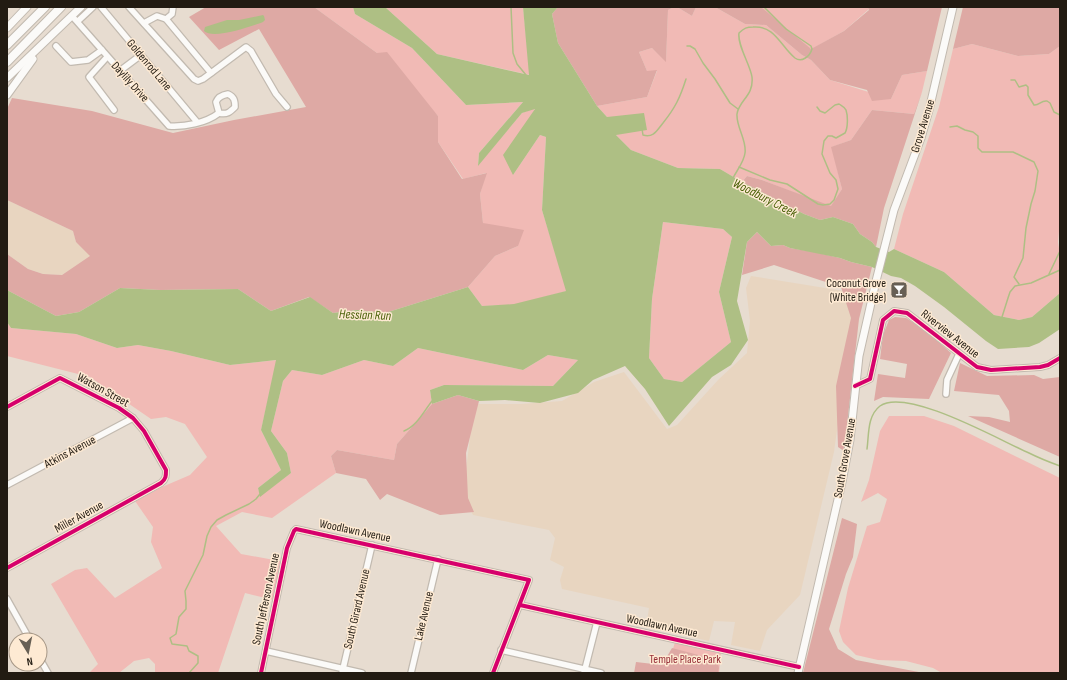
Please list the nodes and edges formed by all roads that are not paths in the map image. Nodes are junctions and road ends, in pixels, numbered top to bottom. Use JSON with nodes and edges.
{"nodes":[{"id":1,"x":28,"y":7,"type":"edge"},
{"id":2,"x":45,"y":7,"type":"edge"},
{"id":3,"x":61,"y":7,"type":"edge"},
{"id":4,"x":81,"y":7,"type":"edge"},
{"id":5,"x":92,"y":7,"type":"edge"},
{"id":6,"x":101,"y":7,"type":"edge"},
{"id":7,"x":129,"y":7,"type":"edge"},
{"id":8,"x":173,"y":7,"type":"edge"},
{"id":9,"x":953,"y":7,"type":"edge"},
{"id":10,"x":72,"y":16,"type":"junction"},
{"id":11,"x":166,"y":19,"type":"junction"},
{"id":12,"x":78,"y":21,"type":"junction"},
{"id":13,"x":144,"y":23,"type":"junction"},
{"id":14,"x":7,"y":28,"type":"edge"},
{"id":15,"x":45,"y":43,"type":"junction"},
{"id":16,"x":7,"y":45,"type":"edge"},
{"id":17,"x":56,"y":46,"type":"dead end"},
{"id":18,"x":102,"y":50,"type":"junction"},
{"id":19,"x":141,"y":55,"type":"junction"},
{"id":20,"x":107,"y":57,"type":"junction"},
{"id":21,"x":7,"y":62,"type":"edge"},
{"id":22,"x":121,"y":70,"type":"junction"},
{"id":23,"x":211,"y":73,"type":"junction"},
{"id":24,"x":7,"y":78,"type":"edge"},
{"id":25,"x":7,"y":95,"type":"edge"},
{"id":26,"x":287,"y":106,"type":"dead end"},
{"id":27,"x":114,"y":110,"type":"dead end"},
{"id":28,"x":219,"y":113,"type":"dead end"},
{"id":29,"x":197,"y":122,"type":"junction"},
{"id":30,"x":886,"y":242,"type":"joint"},
{"id":31,"x":959,"y":354,"type":"junction"},
{"id":32,"x":1060,"y":358,"type":"edge"},
{"id":33,"x":855,"y":386,"type":"junction"},
{"id":34,"x":946,"y":394,"type":"dead end"},
{"id":35,"x":7,"y":406,"type":"edge"},
{"id":36,"x":133,"y":418,"type":"junction"},
{"id":37,"x":161,"y":483,"type":"joint"},
{"id":38,"x":7,"y":485,"type":"edge"},
{"id":39,"x":294,"y":531,"type":"joint"},
{"id":40,"x":372,"y":545,"type":"junction"},
{"id":41,"x":438,"y":559,"type":"junction"},
{"id":42,"x":7,"y":568,"type":"edge"},
{"id":43,"x":7,"y":599,"type":"edge"},
{"id":44,"x":520,"y":605,"type":"junction"},
{"id":45,"x":597,"y":622,"type":"junction"},
{"id":46,"x":26,"y":632,"type":"edge"},
{"id":47,"x":501,"y":650,"type":"junction"},
{"id":48,"x":266,"y":651,"type":"junction"},
{"id":49,"x":798,"y":670,"type":"edge"},
{"id":50,"x":343,"y":671,"type":"edge"},
{"id":51,"x":585,"y":671,"type":"edge"},
{"id":52,"x":261,"y":673,"type":"edge"},
{"id":53,"x":362,"y":673,"type":"edge"},
{"id":54,"x":411,"y":673,"type":"edge"},
{"id":55,"x":493,"y":673,"type":"edge"},
{"id":56,"x":601,"y":673,"type":"edge"}],
"edges":[{"from":1,"to":14,"type":"main road"},
{"from":2,"to":16,"type":"highway"},
{"from":3,"to":21,"type":"highway"},
{"from":4,"to":10,"type":"main road"},
{"from":5,"to":12,"type":"street"},
{"from":6,"to":19,"type":"street","name":"Goldenrod Lane"},
{"from":7,"to":13,"type":"street"},
{"from":8,"to":11,"type":"street"},
{"from":9,"to":30,"type":"main road","name":"Grove Avenue"},
{"from":10,"to":12,"type":"street","name":"Daylily Drive"},
{"from":10,"to":15,"type":"main road"},
{"from":11,"to":13,"type":"street"},
{"from":11,"to":23,"type":"street"},
{"from":12,"to":18,"type":"street","name":"Daylily Drive"},
{"from":13,"to":23,"type":"street"},
{"from":15,"to":24,"type":"main road"},
{"from":15,"to":25,"type":"main road"},
{"from":17,"to":18,"type":"street"},
{"from":18,"to":20,"type":"street","name":"Daylily Drive"},
{"from":19,"to":22,"type":"street"},
{"from":19,"to":29,"type":"street","name":"Goldenrod Lane"},
{"from":20,"to":22,"type":"street","name":"Daylily Drive"},
{"from":20,"to":27,"type":"street"},
{"from":22,"to":29,"type":"street","name":"Daylily Drive"},
{"from":23,"to":26,"type":"street"},
{"from":28,"to":29,"type":"street"},
{"from":30,"to":33,"type":"main road","name":"South Grove Avenue"},
{"from":31,"to":32,"type":"street","name":"Riverview Avenue"},
{"from":31,"to":33,"type":"street","name":"Riverview Avenue"},
{"from":31,"to":34,"type":"street"},
{"from":33,"to":49,"type":"main road","name":"South Grove Avenue"},
{"from":35,"to":36,"type":"street","name":"Watson Street"},
{"from":36,"to":37,"type":"street","name":"Watson Street"},
{"from":36,"to":38,"type":"street","name":"Atkins Avenue"},
{"from":37,"to":42,"type":"street","name":"Miller Avenue"},
{"from":39,"to":40,"type":"street","name":"Woodlawn Avenue"},
{"from":39,"to":48,"type":"street","name":"South Jefferson Avenue"},
{"from":40,"to":41,"type":"street","name":"Woodlawn Avenue"},
{"from":40,"to":50,"type":"street","name":"South Girard Avenue"},
{"from":41,"to":44,"type":"street","name":"Woodlawn Avenue"},
{"from":41,"to":54,"type":"street","name":"Lake Avenue"},
{"from":43,"to":46,"type":"street"},
{"from":44,"to":45,"type":"street","name":"Woodlawn Avenue"},
{"from":44,"to":47,"type":"street"},
{"from":45,"to":49,"type":"street","name":"Woodlawn Avenue"},
{"from":45,"to":51,"type":"street"},
{"from":47,"to":51,"type":"street"},
{"from":47,"to":55,"type":"street"},
{"from":48,"to":50,"type":"street"},
{"from":48,"to":52,"type":"street","name":"South Jefferson Avenue"},
{"from":50,"to":53,"type":"street"},
{"from":51,"to":56,"type":"street"}]}
